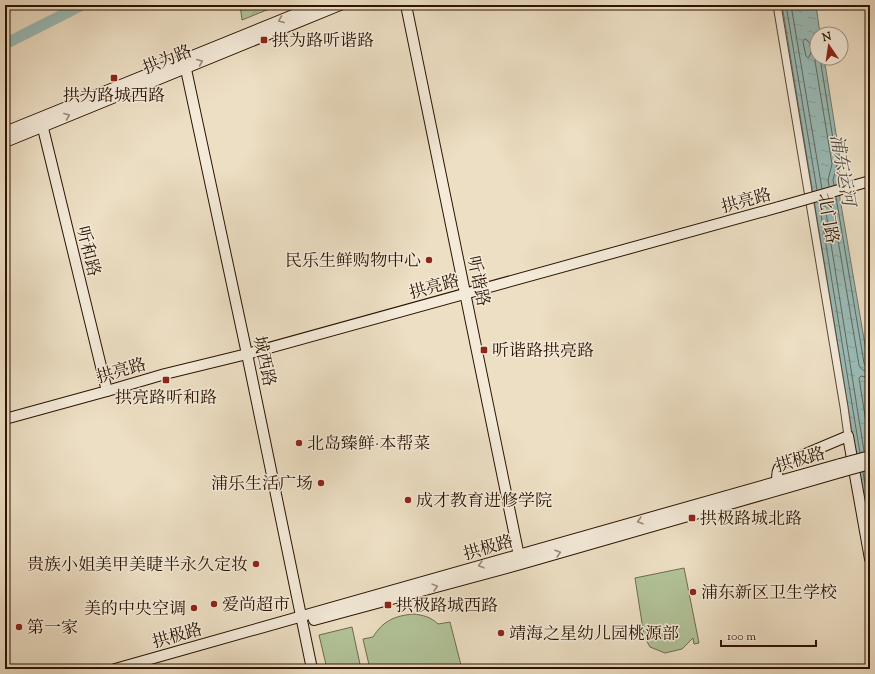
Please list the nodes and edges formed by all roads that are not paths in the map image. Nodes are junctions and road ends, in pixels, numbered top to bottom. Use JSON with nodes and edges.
{"nodes":[{"id":1,"x":318,"y":5,"type":"edge"},
{"id":2,"x":340,"y":5,"type":"edge"},
{"id":3,"x":406,"y":5,"type":"edge"},
{"id":4,"x":777,"y":5,"type":"edge"},
{"id":5,"x":185,"y":64,"type":"junction"},
{"id":6,"x":41,"y":122,"type":"junction"},
{"id":7,"x":5,"y":132,"type":"edge"},
{"id":8,"x":5,"y":142,"type":"edge"},
{"id":9,"x":870,"y":181,"type":"edge"},
{"id":10,"x":465,"y":294,"type":"junction"},
{"id":11,"x":247,"y":354,"type":"junction"},
{"id":12,"x":107,"y":392,"type":"junction"},
{"id":13,"x":5,"y":419,"type":"edge"},
{"id":14,"x":848,"y":436,"type":"junction"},
{"id":15,"x":870,"y":456,"type":"edge"},
{"id":16,"x":870,"y":464,"type":"edge"},
{"id":17,"x":840,"y":468,"type":"junction"},
{"id":18,"x":778,"y":482,"type":"junction"},
{"id":19,"x":520,"y":559,"type":"junction"},
{"id":20,"x":870,"y":559,"type":"edge"},
{"id":21,"x":302,"y":620,"type":"junction"},
{"id":22,"x":115,"y":669,"type":"edge"},
{"id":23,"x":141,"y":669,"type":"edge"},
{"id":24,"x":312,"y":669,"type":"edge"}],
"edges":[{"from":1,"to":5,"type":"street","name":"拱为路","one_way":true},
{"from":5,"to":2,"type":"street","name":"拱为路","one_way":true},
{"from":3,"to":10,"type":"street","name":"听谐路"},
{"from":4,"to":14,"type":"street","name":"北门路"},
{"from":5,"to":6,"type":"street","name":"拱为路"},
{"from":5,"to":11,"type":"street","name":"城西路"},
{"from":6,"to":7,"type":"street","name":"拱为路"},
{"from":6,"to":8,"type":"street","name":"拱为路"},
{"from":6,"to":12,"type":"street","name":"听和路"},
{"from":9,"to":10,"type":"street","name":"拱亮路","bridge":true},
{"from":10,"to":11,"type":"street","name":"拱亮路"},
{"from":10,"to":19,"type":"street","name":"听谐路"},
{"from":11,"to":12,"type":"street","name":"拱亮路"},
{"from":11,"to":21,"type":"street","name":"城西路"},
{"from":12,"to":13,"type":"street","name":"拱亮路"},
{"from":14,"to":18,"type":"street"},
{"from":14,"to":20,"type":"street","name":"北门路"},
{"from":15,"to":17,"type":"street","name":"拱极路","bridge":true},
{"from":16,"to":17,"type":"street","name":"拱极路","bridge":true},
{"from":17,"to":18,"type":"street","name":"拱极路"},
{"from":19,"to":17,"type":"street","name":"拱极路","one_way":true},
{"from":18,"to":19,"type":"street","name":"拱极路","one_way":true},
{"from":19,"to":21,"type":"street","name":"拱极路"},
{"from":21,"to":22,"type":"street","name":"拱极路"},
{"from":21,"to":23,"type":"street","name":"拱极路"},
{"from":21,"to":24,"type":"street","name":"城西路"}]}
